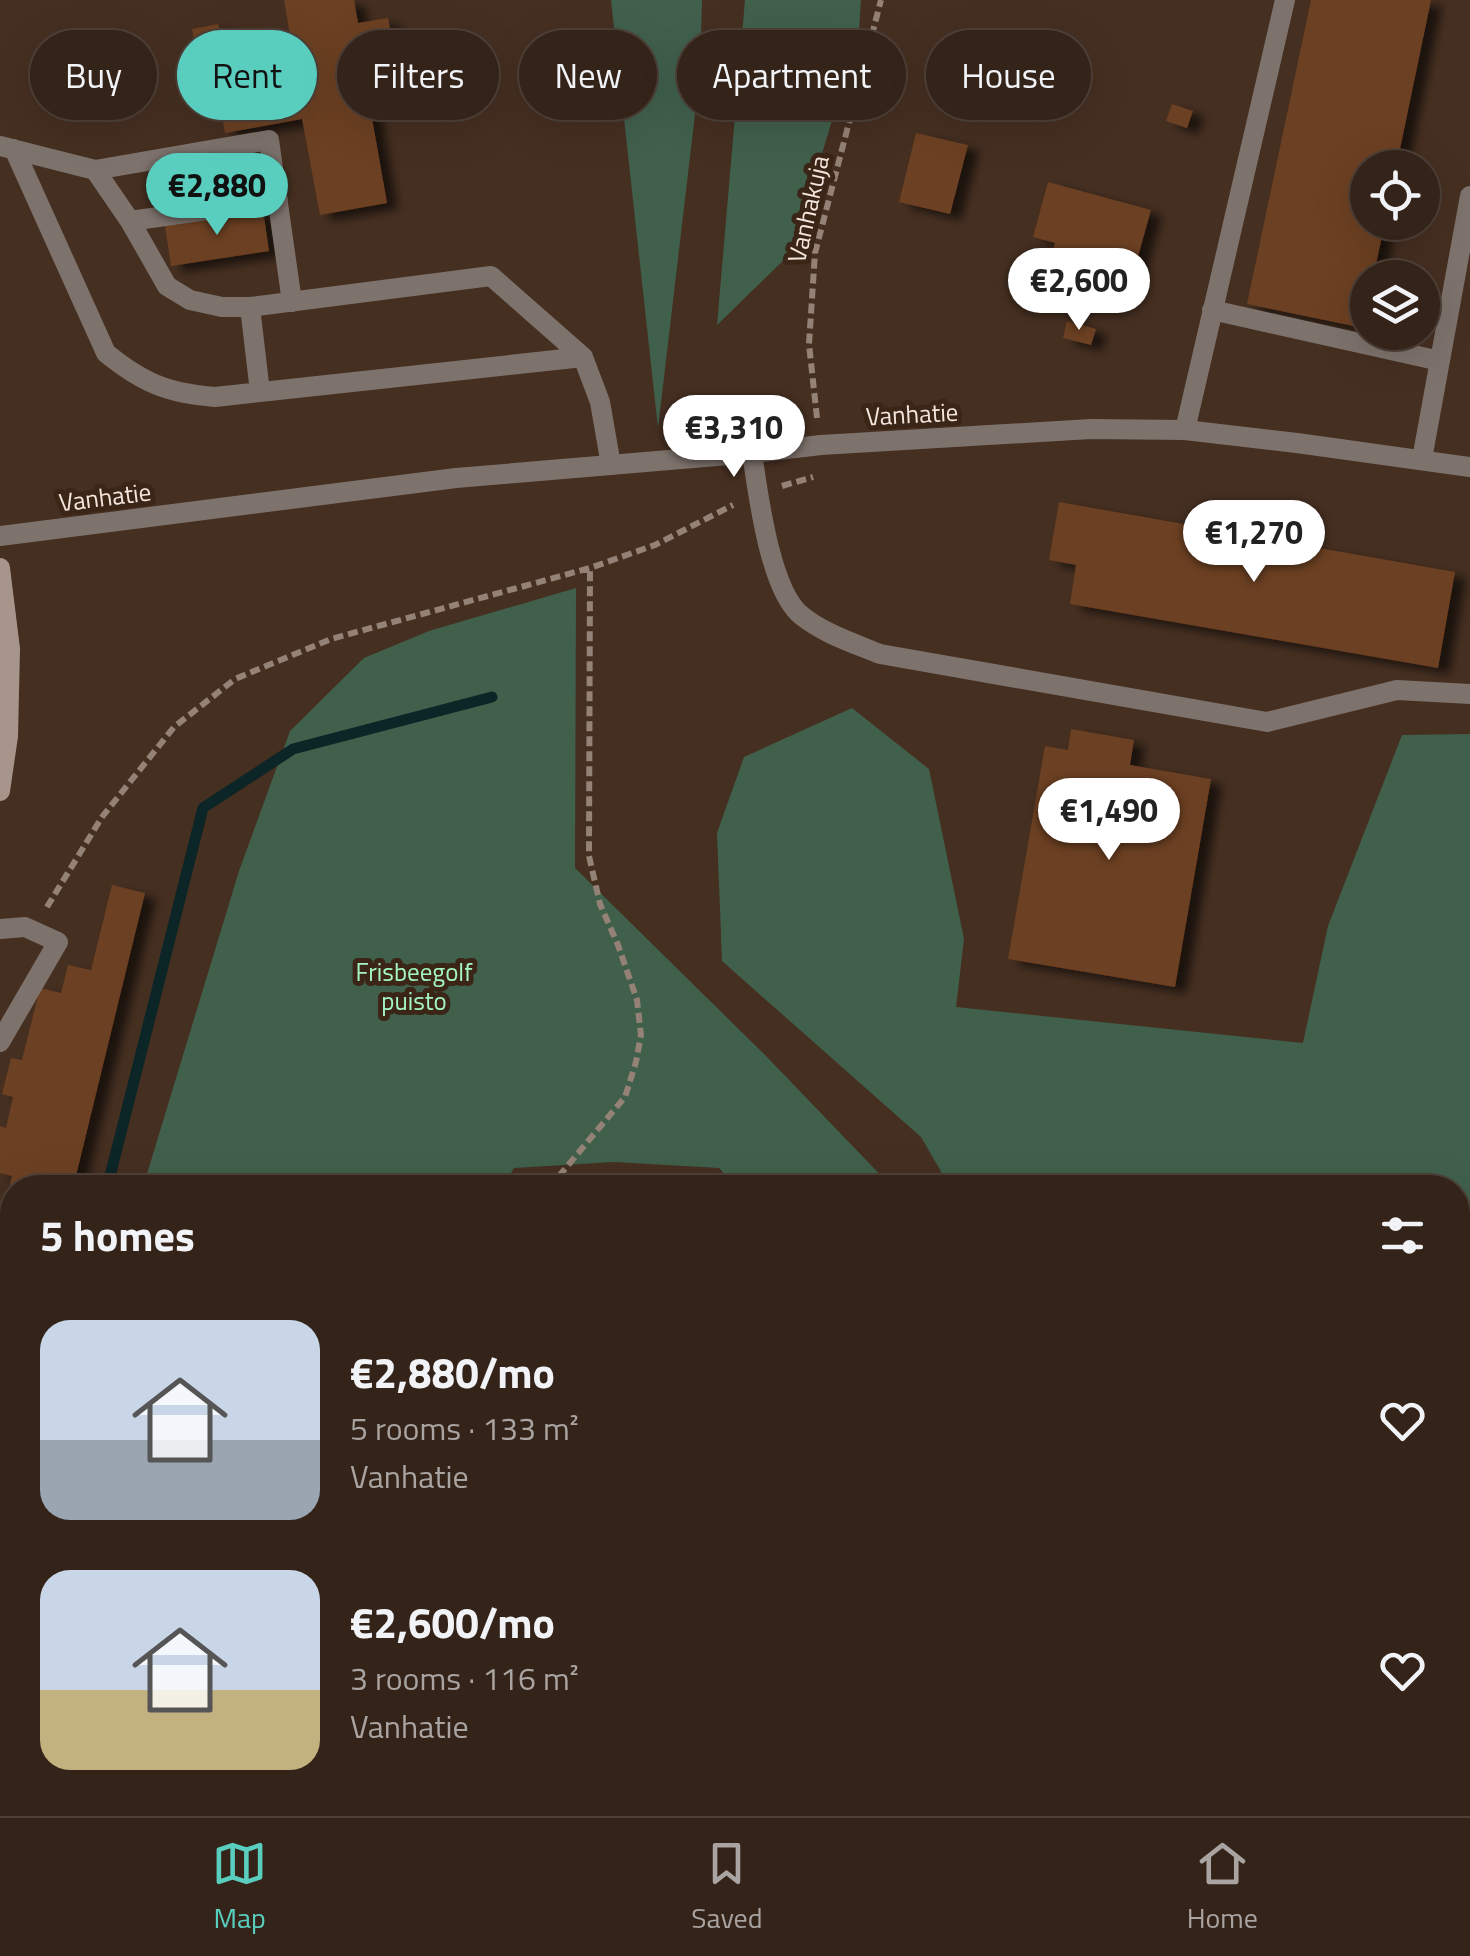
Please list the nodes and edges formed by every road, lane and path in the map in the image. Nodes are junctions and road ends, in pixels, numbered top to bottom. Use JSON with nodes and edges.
{"nodes":[{"id":1,"x":879,"y":0,"type":"edge"},
{"id":2,"x":1285,"y":0,"type":"edge"},
{"id":3,"x":7,"y":148,"type":"edge"},
{"id":4,"x":95,"y":170,"type":"junction"},
{"id":5,"x":1470,"y":196,"type":"edge"},
{"id":6,"x":278,"y":200,"type":"junction"},
{"id":7,"x":130,"y":221,"type":"junction"},
{"id":8,"x":292,"y":302,"type":"junction"},
{"id":9,"x":250,"y":307,"type":"junction"},
{"id":10,"x":1212,"y":310,"type":"junction"},
{"id":11,"x":582,"y":357,"type":"junction"},
{"id":12,"x":1440,"y":361,"type":"junction"},
{"id":13,"x":260,"y":392,"type":"junction"},
{"id":14,"x":1186,"y":430,"type":"junction"},
{"id":15,"x":820,"y":445,"type":"junction"},
{"id":16,"x":752,"y":453,"type":"junction"},
{"id":17,"x":1422,"y":460,"type":"junction"},
{"id":18,"x":611,"y":465,"type":"junction"},
{"id":19,"x":1470,"y":467,"type":"edge"},
{"id":20,"x":758,"y":492,"type":"junction"},
{"id":21,"x":0,"y":536,"type":"edge"},
{"id":22,"x":0,"y":568,"type":"edge"},
{"id":23,"x":590,"y":568,"type":"junction"},
{"id":24,"x":1470,"y":694,"type":"edge"},
{"id":25,"x":0,"y":792,"type":"edge"},
{"id":26,"x":61,"y":883,"type":"dead end"},
{"id":27,"x":0,"y":929,"type":"edge"},
{"id":28,"x":0,"y":1042,"type":"edge"},
{"id":29,"x":560,"y":1175,"type":"edge"}],
"edges":[{"from":1,"to":15,"type":"path","name":"Vanhakuja"},
{"from":2,"to":10,"type":"street"},
{"from":3,"to":4,"type":"street"},
{"from":3,"to":13,"type":"street"},
{"from":4,"to":6,"type":"street"},
{"from":4,"to":7,"type":"street"},
{"from":5,"to":12,"type":"street"},
{"from":6,"to":7,"type":"street"},
{"from":6,"to":8,"type":"street"},
{"from":7,"to":9,"type":"street"},
{"from":8,"to":9,"type":"street"},
{"from":8,"to":11,"type":"street"},
{"from":9,"to":13,"type":"street"},
{"from":10,"to":12,"type":"street"},
{"from":10,"to":14,"type":"street"},
{"from":11,"to":13,"type":"street"},
{"from":11,"to":18,"type":"street"},
{"from":12,"to":17,"type":"street"},
{"from":14,"to":15,"type":"street","name":"Vanhatie"},
{"from":14,"to":17,"type":"street","name":"Vanhatie"},
{"from":15,"to":16,"type":"street","name":"Vanhatie"},
{"from":15,"to":20,"type":"path","name":"Vanhakuja"},
{"from":16,"to":18,"type":"street","name":"Vanhatie"},
{"from":16,"to":20,"type":"street"},
{"from":17,"to":19,"type":"street","name":"Vanhatie"},
{"from":18,"to":21,"type":"street","name":"Vanhatie"},
{"from":20,"to":23,"type":"path"},
{"from":20,"to":24,"type":"street"},
{"from":22,"to":25,"type":"street"},
{"from":23,"to":26,"type":"path"},
{"from":23,"to":29,"type":"path"},
{"from":27,"to":28,"type":"street"}]}
